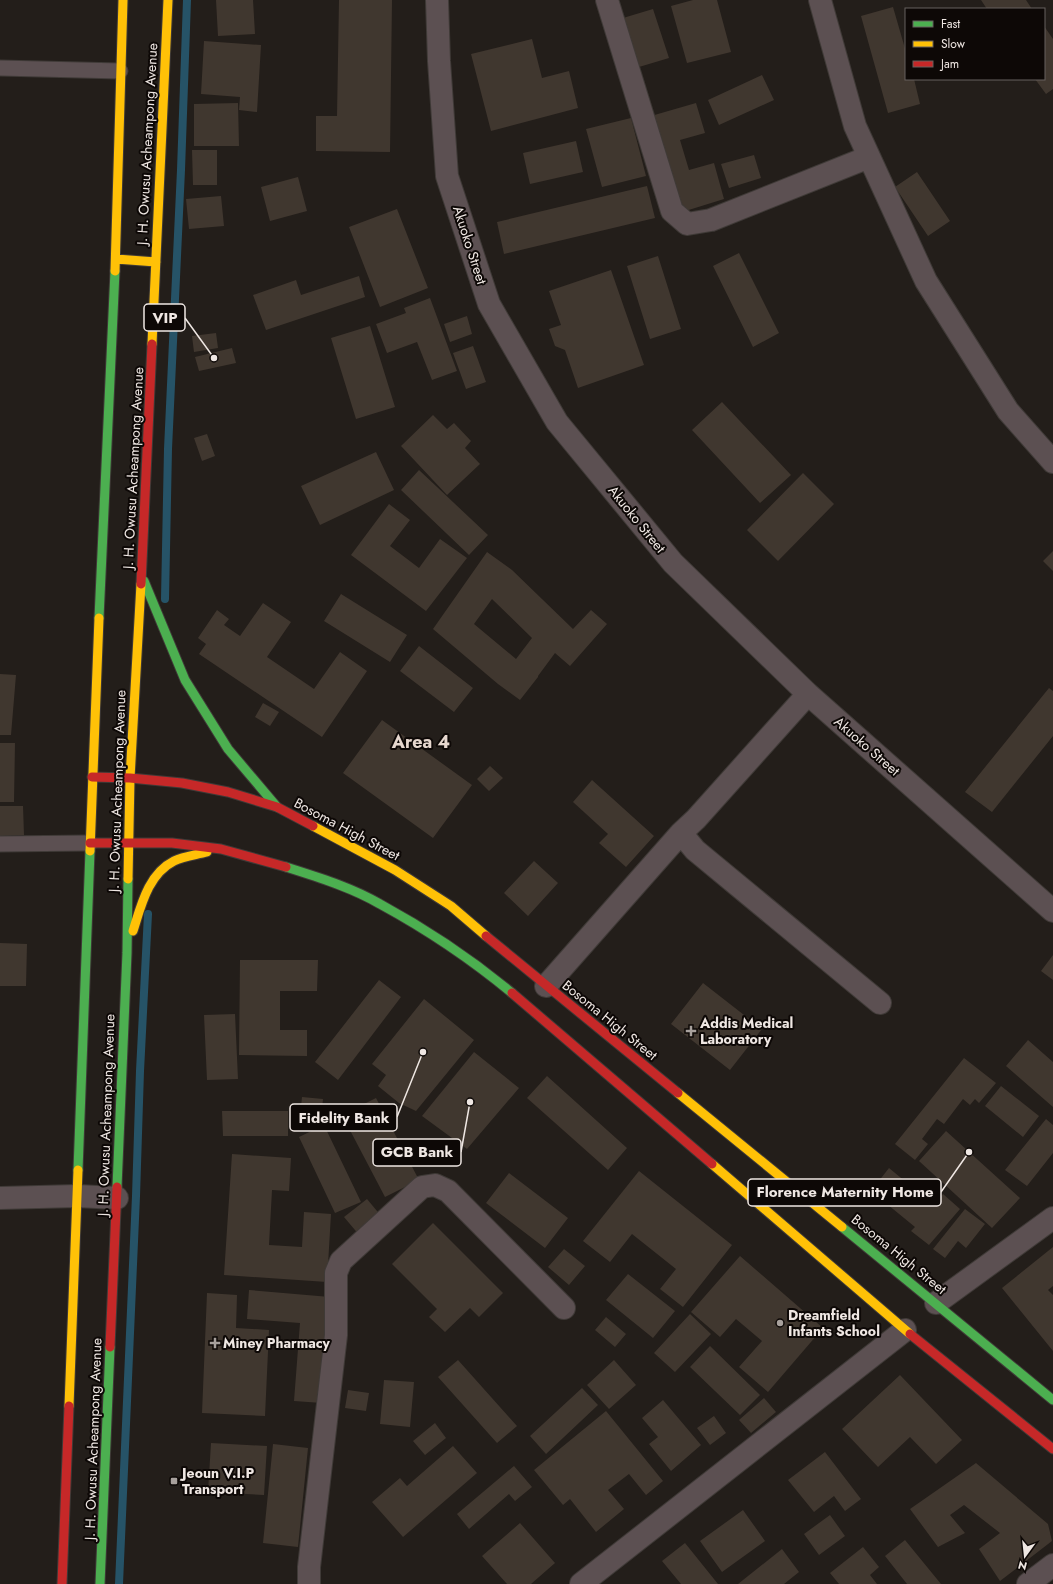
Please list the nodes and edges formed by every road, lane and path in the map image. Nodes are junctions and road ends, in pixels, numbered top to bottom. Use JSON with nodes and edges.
{"nodes":[{"id":1,"x":123,"y":0,"type":"edge"},
{"id":2,"x":168,"y":0,"type":"edge"},
{"id":3,"x":437,"y":0,"type":"edge"},
{"id":4,"x":607,"y":0,"type":"edge"},
{"id":5,"x":820,"y":0,"type":"edge"},
{"id":6,"x":0,"y":68,"type":"edge"},
{"id":7,"x":120,"y":71,"type":"junction"},
{"id":8,"x":869,"y":157,"type":"junction"},
{"id":9,"x":116,"y":259,"type":"junction"},
{"id":10,"x":156,"y":262,"type":"junction"},
{"id":11,"x":1053,"y":462,"type":"edge"},
{"id":12,"x":142,"y":575,"type":"junction"},
{"id":13,"x":808,"y":694,"type":"junction"},
{"id":14,"x":92,"y":777,"type":"junction"},
{"id":15,"x":130,"y":778,"type":"junction"},
{"id":16,"x":277,"y":807,"type":"junction"},
{"id":17,"x":681,"y":833,"type":"junction"},
{"id":18,"x":90,"y":843,"type":"junction"},
{"id":19,"x":128,"y":843,"type":"junction"},
{"id":20,"x":0,"y":844,"type":"edge"},
{"id":21,"x":221,"y":849,"type":"junction"},
{"id":22,"x":1053,"y":911,"type":"edge"},
{"id":23,"x":127,"y":953,"type":"junction"},
{"id":24,"x":546,"y":986,"type":"junction"},
{"id":25,"x":880,"y":1003,"type":"dead end"},
{"id":26,"x":77,"y":1196,"type":"junction"},
{"id":27,"x":0,"y":1198,"type":"edge"},
{"id":28,"x":117,"y":1198,"type":"junction"},
{"id":29,"x":1053,"y":1218,"type":"edge"},
{"id":30,"x":936,"y":1303,"type":"junction"},
{"id":31,"x":564,"y":1308,"type":"dead end"},
{"id":32,"x":905,"y":1330,"type":"junction"},
{"id":33,"x":1053,"y":1400,"type":"edge"},
{"id":34,"x":1053,"y":1449,"type":"edge"},
{"id":35,"x":1053,"y":1565,"type":"edge"},
{"id":36,"x":62,"y":1584,"type":"edge"},
{"id":37,"x":100,"y":1584,"type":"edge"},
{"id":38,"x":309,"y":1584,"type":"edge"},
{"id":39,"x":581,"y":1584,"type":"edge"},
{"id":40,"x":1028,"y":1584,"type":"edge"}],
"edges":[{"from":1,"to":7,"type":"street","name":"J. H. Owusu Acheampong Avenue"},
{"from":2,"to":10,"type":"street","name":"J. H. Owusu Acheampong Avenue"},
{"from":3,"to":13,"type":"street","name":"Akuoko Street"},
{"from":4,"to":8,"type":"street"},
{"from":5,"to":8,"type":"street"},
{"from":6,"to":7,"type":"lane"},
{"from":7,"to":9,"type":"street","name":"J. H. Owusu Acheampong Avenue"},
{"from":8,"to":11,"type":"street"},
{"from":9,"to":10,"type":"street"},
{"from":9,"to":14,"type":"street","name":"J. H. Owusu Acheampong Avenue"},
{"from":10,"to":12,"type":"street","name":"J. H. Owusu Acheampong Avenue"},
{"from":12,"to":15,"type":"street","name":"J. H. Owusu Acheampong Avenue"},
{"from":12,"to":16,"type":"street"},
{"from":13,"to":17,"type":"street"},
{"from":13,"to":22,"type":"street","name":"Akuoko Street"},
{"from":14,"to":15,"type":"street","name":"Bosoma High Street"},
{"from":14,"to":18,"type":"street","name":"J. H. Owusu Acheampong Avenue"},
{"from":15,"to":16,"type":"street","name":"Bosoma High Street"},
{"from":15,"to":19,"type":"street","name":"J. H. Owusu Acheampong Avenue"},
{"from":16,"to":24,"type":"street","name":"Bosoma High Street"},
{"from":17,"to":24,"type":"street"},
{"from":17,"to":25,"type":"street"},
{"from":18,"to":19,"type":"street"},
{"from":18,"to":20,"type":"lane"},
{"from":18,"to":26,"type":"street","name":"J. H. Owusu Acheampong Avenue"},
{"from":19,"to":21,"type":"street"},
{"from":19,"to":23,"type":"street","name":"J. H. Owusu Acheampong Avenue"},
{"from":21,"to":23,"type":"street"},
{"from":21,"to":32,"type":"street"},
{"from":23,"to":28,"type":"street","name":"J. H. Owusu Acheampong Avenue"},
{"from":24,"to":30,"type":"street","name":"Bosoma High Street"},
{"from":26,"to":27,"type":"street"},
{"from":26,"to":28,"type":"street"},
{"from":26,"to":36,"type":"street","name":"J. H. Owusu Acheampong Avenue"},
{"from":28,"to":37,"type":"street","name":"J. H. Owusu Acheampong Avenue"},
{"from":29,"to":30,"type":"street"},
{"from":30,"to":33,"type":"street","name":"Bosoma High Street"},
{"from":31,"to":38,"type":"street"},
{"from":32,"to":34,"type":"street"},
{"from":32,"to":39,"type":"street"},
{"from":35,"to":40,"type":"street"}]}
